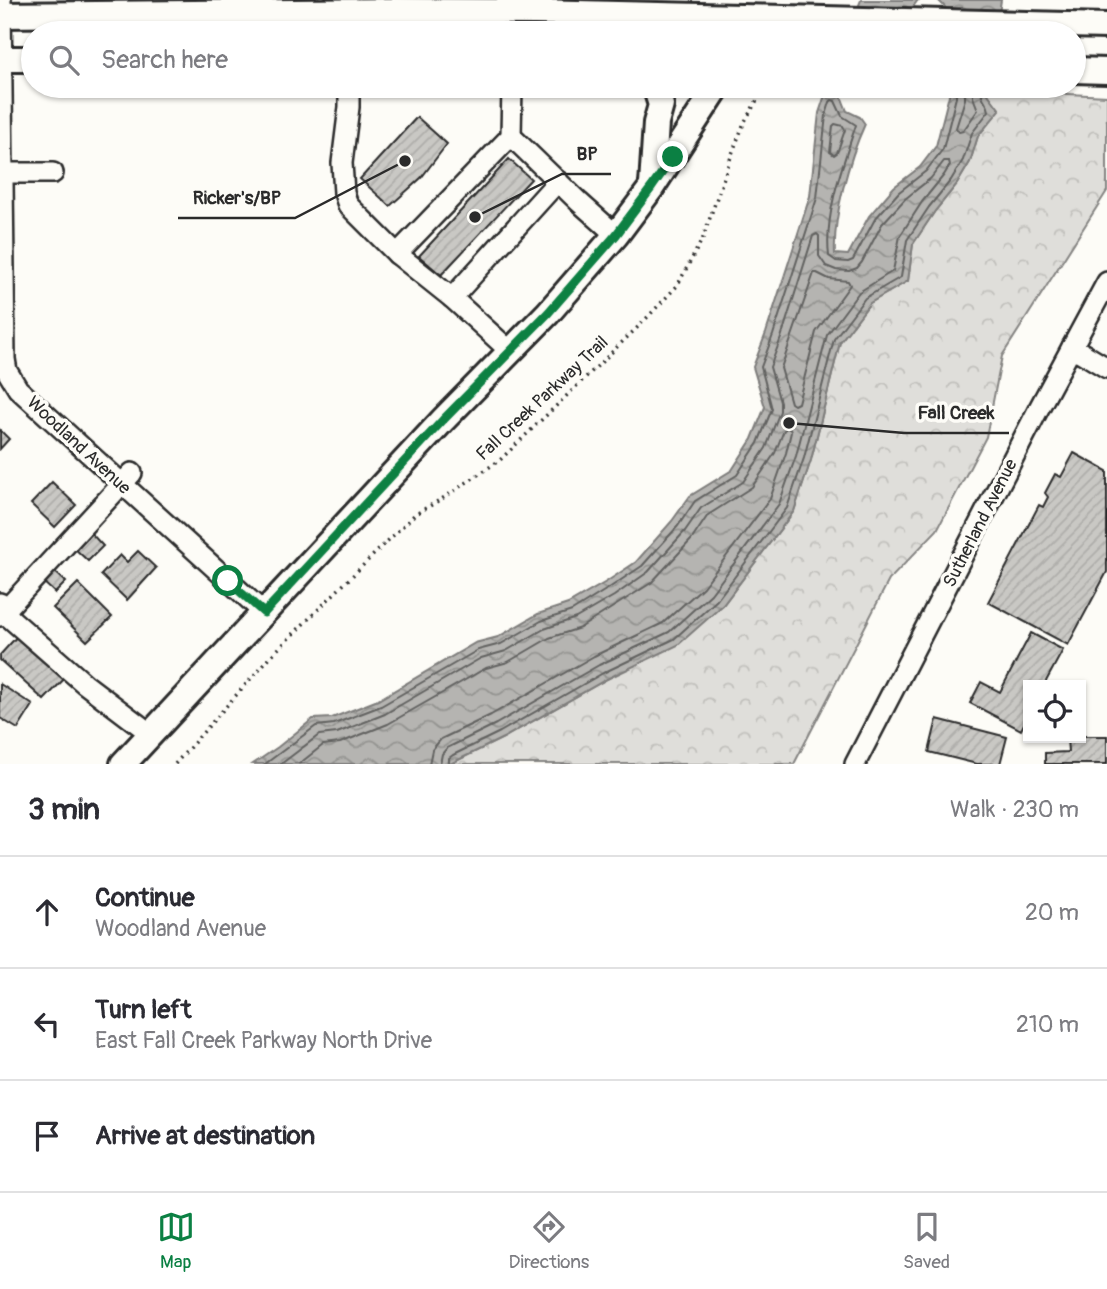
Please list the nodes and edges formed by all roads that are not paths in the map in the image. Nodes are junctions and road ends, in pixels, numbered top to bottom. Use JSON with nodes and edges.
{"nodes":[{"id":1,"x":1,"y":10,"type":"edge"},
{"id":2,"x":760,"y":17,"type":"edge"},
{"id":3,"x":905,"y":21,"type":"edge"},
{"id":4,"x":1086,"y":25,"type":"edge"},
{"id":5,"x":1107,"y":26,"type":"edge"},
{"id":6,"x":1,"y":59,"type":"edge"},
{"id":7,"x":21,"y":59,"type":"edge"},
{"id":8,"x":1086,"y":70,"type":"edge"},
{"id":9,"x":1107,"y":71,"type":"edge"},
{"id":10,"x":349,"y":98,"type":"edge"},
{"id":11,"x":512,"y":98,"type":"edge"},
{"id":12,"x":659,"y":98,"type":"edge"},
{"id":13,"x":710,"y":98,"type":"edge"},
{"id":14,"x":512,"y":136,"type":"junction"},
{"id":15,"x":3,"y":173,"type":"junction"},
{"id":16,"x":53,"y":173,"type":"dead end"},
{"id":17,"x":558,"y":181,"type":"junction"},
{"id":18,"x":652,"y":187,"type":"junction"},
{"id":19,"x":616,"y":235,"type":"junction"},
{"id":20,"x":397,"y":254,"type":"junction"},
{"id":21,"x":1107,"y":282,"type":"edge"},
{"id":22,"x":452,"y":298,"type":"junction"},
{"id":23,"x":2,"y":319,"type":"edge"},
{"id":24,"x":1072,"y":347,"type":"junction"},
{"id":25,"x":510,"y":351,"type":"junction"},
{"id":26,"x":1107,"y":368,"type":"edge"},
{"id":27,"x":127,"y":479,"type":"junction"},
{"id":28,"x":2,"y":610,"type":"edge"},
{"id":29,"x":264,"y":613,"type":"junction"},
{"id":30,"x":151,"y":734,"type":"junction"},
{"id":31,"x":123,"y":764,"type":"edge"},
{"id":32,"x":855,"y":764,"type":"edge"}],
"edges":[{"from":1,"to":2,"type":"main road"},
{"from":1,"to":6,"type":"street","name":"Woodland Avenue"},
{"from":2,"to":3,"type":"main road"},
{"from":4,"to":5,"type":"main road"},
{"from":6,"to":7,"type":"main road"},
{"from":6,"to":15,"type":"street","name":"Woodland Avenue"},
{"from":8,"to":9,"type":"main road"},
{"from":10,"to":20,"type":"street"},
{"from":11,"to":14,"type":"street"},
{"from":12,"to":18,"type":"main road"},
{"from":13,"to":18,"type":"main road"},
{"from":14,"to":17,"type":"street"},
{"from":14,"to":20,"type":"street"},
{"from":15,"to":16,"type":"street"},
{"from":15,"to":23,"type":"street","name":"Woodland Avenue"},
{"from":17,"to":19,"type":"street"},
{"from":17,"to":22,"type":"street"},
{"from":18,"to":19,"type":"main road"},
{"from":19,"to":25,"type":"main road"},
{"from":20,"to":22,"type":"street"},
{"from":21,"to":24,"type":"street","name":"Sutherland Avenue"},
{"from":22,"to":25,"type":"street"},
{"from":23,"to":27,"type":"street","name":"Woodland Avenue"},
{"from":24,"to":26,"type":"street"},
{"from":24,"to":32,"type":"street","name":"Sutherland Avenue"},
{"from":25,"to":29,"type":"main road"},
{"from":27,"to":28,"type":"street"},
{"from":27,"to":29,"type":"street","name":"Woodland Avenue"},
{"from":28,"to":30,"type":"street"},
{"from":29,"to":30,"type":"main road"},
{"from":30,"to":31,"type":"main road"}]}
